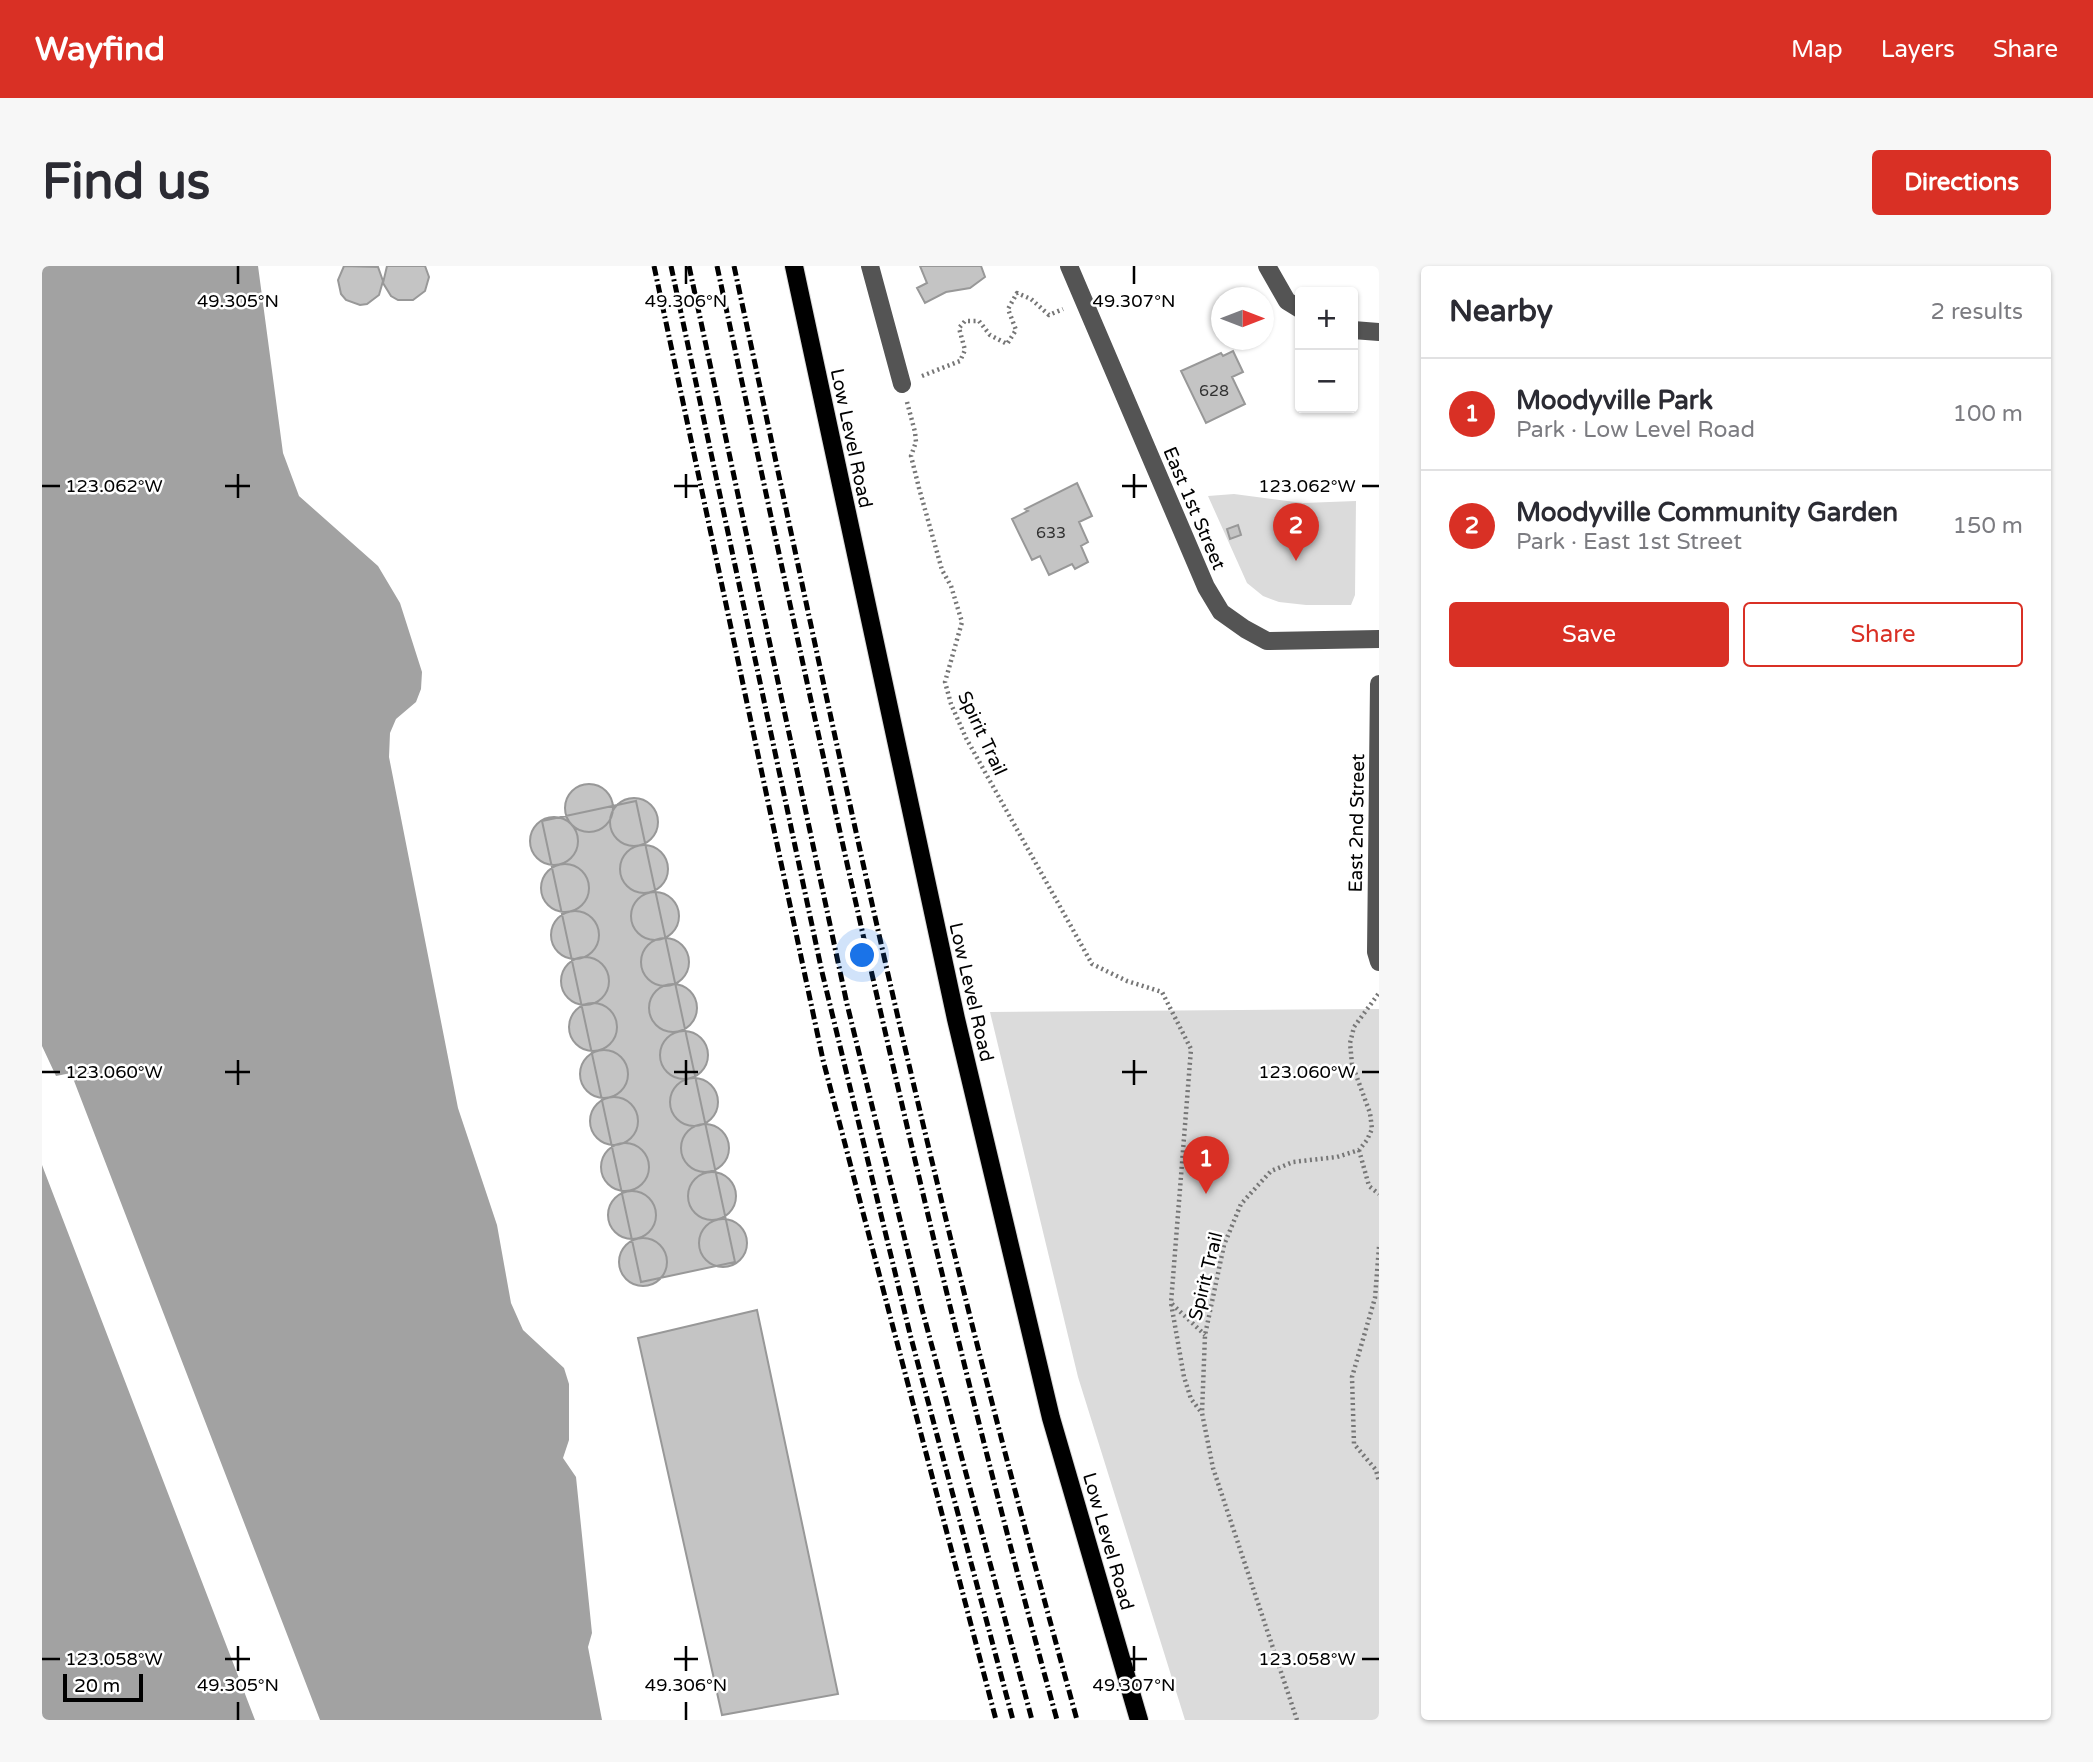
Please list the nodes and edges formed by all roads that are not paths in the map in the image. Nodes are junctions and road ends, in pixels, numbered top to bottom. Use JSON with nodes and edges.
{"nodes":[{"id":1,"x":794,"y":266,"type":"edge"},
{"id":2,"x":870,"y":266,"type":"edge"},
{"id":3,"x":1069,"y":266,"type":"edge"},
{"id":4,"x":1267,"y":266,"type":"edge"},
{"id":5,"x":1295,"y":306,"type":"edge"},
{"id":6,"x":1358,"y":330,"type":"edge"},
{"id":7,"x":1379,"y":332,"type":"edge"},
{"id":8,"x":902,"y":384,"type":"road end"},
{"id":9,"x":1379,"y":639,"type":"edge"},
{"id":10,"x":1379,"y":684,"type":"edge"},
{"id":11,"x":1379,"y":962,"type":"edge"},
{"id":12,"x":1139,"y":1720,"type":"edge"}],
"edges":[{"from":1,"to":12,"type":"main road","name":"Low Level Road"},
{"from":2,"to":8,"type":"street"},
{"from":3,"to":9,"type":"street","name":"East 1st Street"},
{"from":4,"to":5,"type":"street"},
{"from":6,"to":7,"type":"street"},
{"from":10,"to":11,"type":"street","name":"East 2nd Street"}]}
